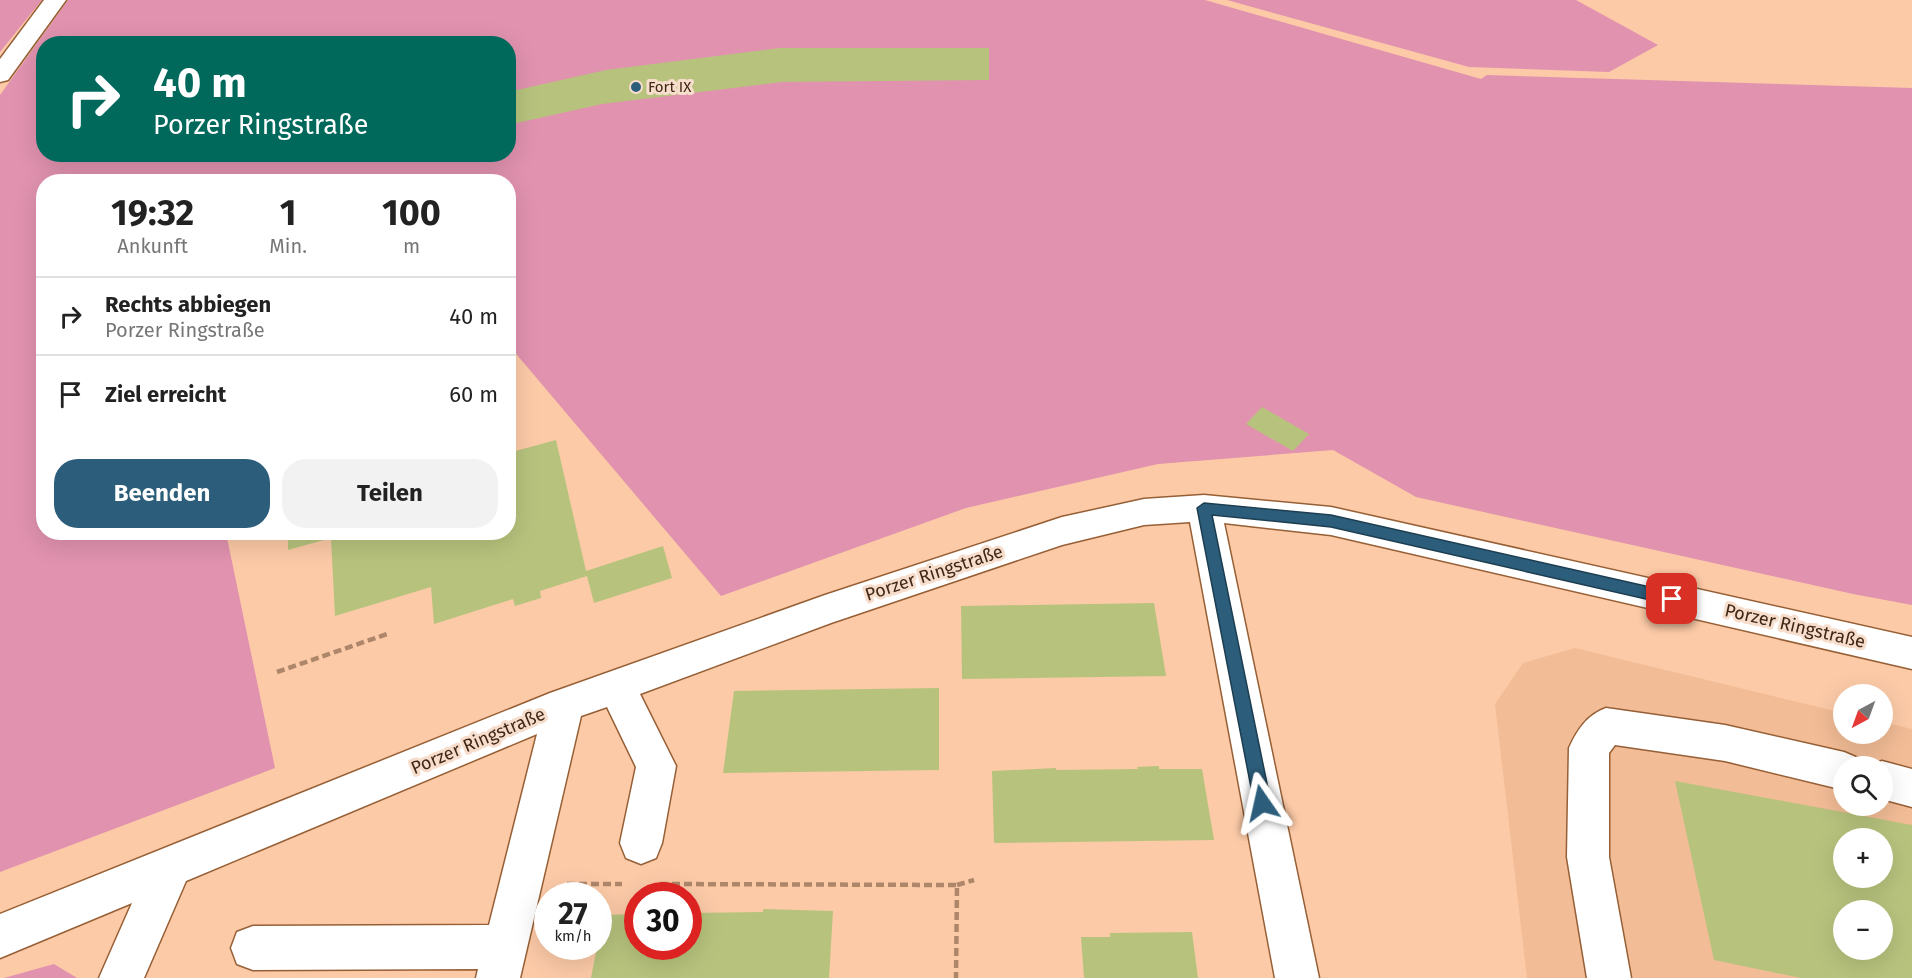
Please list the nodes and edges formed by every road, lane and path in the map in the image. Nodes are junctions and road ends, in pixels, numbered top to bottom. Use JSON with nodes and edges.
{"nodes":[{"id":1,"x":55,"y":0,"type":"edge"},
{"id":2,"x":0,"y":75,"type":"edge"},
{"id":3,"x":1204,"y":508,"type":"junction"},
{"id":4,"x":390,"y":633,"type":"dead end"},
{"id":5,"x":1912,"y":653,"type":"edge"},
{"id":6,"x":277,"y":672,"type":"dead end"},
{"id":7,"x":616,"y":686,"type":"junction"},
{"id":8,"x":564,"y":705,"type":"junction"},
{"id":9,"x":1833,"y":768,"type":"edge"},
{"id":10,"x":1893,"y":783,"type":"edge"},
{"id":11,"x":1912,"y":788,"type":"edge"},
{"id":12,"x":641,"y":843,"type":"dead end"},
{"id":13,"x":170,"y":868,"type":"junction"},
{"id":14,"x":974,"y":880,"type":"dead end"},
{"id":15,"x":521,"y":884,"type":"junction"},
{"id":16,"x":624,"y":884,"type":"edge"},
{"id":17,"x":702,"y":884,"type":"edge"},
{"id":18,"x":957,"y":885,"type":"junction"},
{"id":19,"x":0,"y":936,"type":"edge"},
{"id":20,"x":253,"y":948,"type":"dead end"},
{"id":21,"x":502,"y":963,"type":"edge"},
{"id":22,"x":121,"y":978,"type":"edge"},
{"id":23,"x":956,"y":978,"type":"edge"},
{"id":24,"x":1297,"y":978,"type":"edge"},
{"id":25,"x":1609,"y":978,"type":"edge"}],
"edges":[{"from":1,"to":2,"type":"street"},
{"from":3,"to":5,"type":"street","name":"Porzer Ringstraße"},
{"from":3,"to":7,"type":"street","name":"Porzer Ringstraße"},
{"from":3,"to":24,"type":"street"},
{"from":4,"to":6,"type":"path"},
{"from":7,"to":8,"type":"street","name":"Porzer Ringstraße"},
{"from":7,"to":12,"type":"street"},
{"from":8,"to":13,"type":"street","name":"Porzer Ringstraße"},
{"from":8,"to":15,"type":"street"},
{"from":9,"to":25,"type":"street"},
{"from":10,"to":11,"type":"street"},
{"from":13,"to":19,"type":"street","name":"Porzer Ringstraße"},
{"from":13,"to":22,"type":"street"},
{"from":14,"to":18,"type":"path"},
{"from":15,"to":16,"type":"path"},
{"from":15,"to":21,"type":"street"},
{"from":17,"to":18,"type":"path"},
{"from":18,"to":23,"type":"path"},
{"from":20,"to":21,"type":"street"}]}
